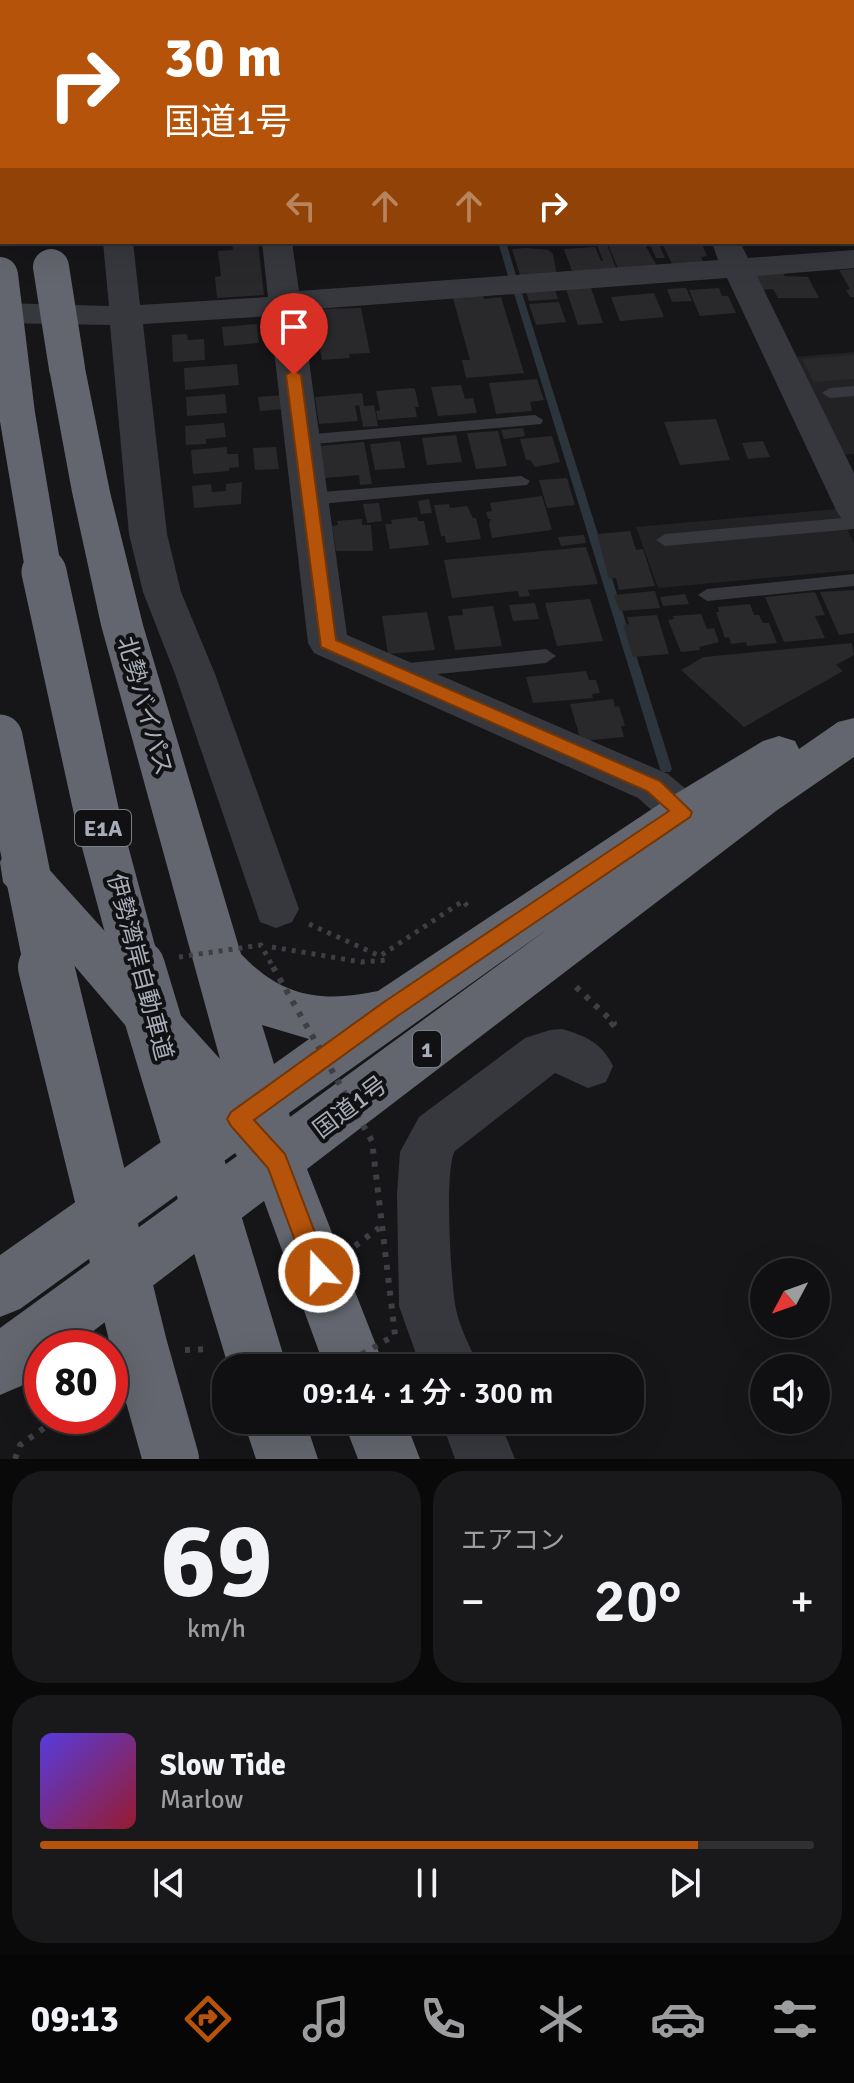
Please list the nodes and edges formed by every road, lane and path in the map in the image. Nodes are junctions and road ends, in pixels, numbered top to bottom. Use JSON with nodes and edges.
{"nodes":[{"id":1,"x":118,"y":244,"type":"edge"},
{"id":2,"x":277,"y":244,"type":"edge"},
{"id":3,"x":49,"y":254,"type":"edge"},
{"id":4,"x":731,"y":254,"type":"edge"},
{"id":5,"x":854,"y":259,"type":"edge"},
{"id":6,"x":0,"y":275,"type":"edge"},
{"id":7,"x":285,"y":303,"type":"junction"},
{"id":8,"x":0,"y":313,"type":"edge"},
{"id":9,"x":125,"y":316,"type":"junction"},
{"id":10,"x":854,"y":391,"type":"edge"},
{"id":11,"x":830,"y":393,"type":"dead end"},
{"id":12,"x":535,"y":420,"type":"dead end"},
{"id":13,"x":302,"y":440,"type":"junction"},
{"id":14,"x":521,"y":481,"type":"dead end"},
{"id":15,"x":309,"y":499,"type":"junction"},
{"id":16,"x":854,"y":510,"type":"edge"},
{"id":17,"x":854,"y":523,"type":"edge"},
{"id":18,"x":665,"y":540,"type":"dead end"},
{"id":19,"x":854,"y":580,"type":"edge"},
{"id":20,"x":707,"y":595,"type":"dead end"},
{"id":21,"x":546,"y":656,"type":"dead end"},
{"id":22,"x":391,"y":672,"type":"junction"},
{"id":23,"x":854,"y":705,"type":"edge"},
{"id":24,"x":211,"y":727,"type":"junction"},
{"id":25,"x":854,"y":734,"type":"edge"},
{"id":26,"x":0,"y":737,"type":"edge"},
{"id":27,"x":155,"y":740,"type":"junction"},
{"id":28,"x":683,"y":812,"type":"junction"},
{"id":29,"x":0,"y":846,"type":"edge"},
{"id":30,"x":484,"y":901,"type":"dead end"},
{"id":31,"x":265,"y":935,"type":"junction"},
{"id":32,"x":400,"y":956,"type":"dead end"},
{"id":33,"x":169,"y":958,"type":"dead end"},
{"id":34,"x":392,"y":1009,"type":"junction"},
{"id":35,"x":588,"y":1066,"type":"dead end"},
{"id":36,"x":249,"y":1111,"type":"junction"},
{"id":37,"x":277,"y":1162,"type":"junction"},
{"id":38,"x":0,"y":1289,"type":"edge"},
{"id":39,"x":254,"y":1354,"type":"edge"},
{"id":40,"x":350,"y":1354,"type":"edge"},
{"id":41,"x":362,"y":1354,"type":"edge"},
{"id":42,"x":445,"y":1354,"type":"edge"},
{"id":43,"x":0,"y":1365,"type":"edge"},
{"id":44,"x":36,"y":1434,"type":"edge"},
{"id":45,"x":279,"y":1434,"type":"edge"},
{"id":46,"x":379,"y":1434,"type":"edge"},
{"id":47,"x":475,"y":1434,"type":"edge"},
{"id":48,"x":15,"y":1459,"type":"edge"},
{"id":49,"x":171,"y":1459,"type":"edge"},
{"id":50,"x":287,"y":1459,"type":"edge"},
{"id":51,"x":389,"y":1459,"type":"edge"},
{"id":52,"x":485,"y":1459,"type":"edge"}],
"edges":[{"from":1,"to":9,"type":"street"},
{"from":2,"to":7,"type":"street"},
{"from":3,"to":27,"type":"highway","name":"北勢バイパス","bridge":true},
{"from":4,"to":5,"type":"street"},
{"from":4,"to":7,"type":"street"},
{"from":4,"to":16,"type":"street"},
{"from":6,"to":39,"type":"highway","name":"伊勢湾岸自動車道","number":"E1A","bridge":true},
{"from":7,"to":9,"type":"street"},
{"from":7,"to":13,"type":"street"},
{"from":8,"to":9,"type":"street"},
{"from":9,"to":24,"type":"street"},
{"from":10,"to":11,"type":"lane"},
{"from":12,"to":13,"type":"lane"},
{"from":13,"to":15,"type":"street"},
{"from":14,"to":15,"type":"lane"},
{"from":15,"to":22,"type":"street"},
{"from":17,"to":18,"type":"lane"},
{"from":19,"to":20,"type":"lane"},
{"from":21,"to":22,"type":"lane"},
{"from":22,"to":28,"type":"street"},
{"from":23,"to":28,"type":"highway","number":"1"},
{"from":24,"to":27,"type":"street"},
{"from":24,"to":31,"type":"street"},
{"from":25,"to":37,"type":"highway","name":"国道1号","number":"1"},
{"from":26,"to":49,"type":"highway","bridge":true},
{"from":27,"to":31,"type":"highway","name":"北勢バイパス"},
{"from":28,"to":34,"type":"highway","number":"1"},
{"from":29,"to":36,"type":"highway","name":"北勢バイパス"},
{"from":30,"to":31,"type":"path"},
{"from":31,"to":32,"type":"path"},
{"from":31,"to":33,"type":"path","bridge":true},
{"from":31,"to":34,"type":"highway"},
{"from":31,"to":36,"type":"highway","name":"北勢バイパス"},
{"from":31,"to":41,"type":"path","bridge":true},
{"from":34,"to":36,"type":"highway","number":"1"},
{"from":35,"to":42,"type":"street"},
{"from":36,"to":37,"type":"highway","name":"北勢バイパス"},
{"from":36,"to":38,"type":"highway","number":"1"},
{"from":37,"to":40,"type":"highway","name":"北勢バイパス"},
{"from":37,"to":43,"type":"highway","name":"国道1号","number":"1"},
{"from":44,"to":48,"type":"path"},
{"from":45,"to":50,"type":"highway"},
{"from":46,"to":51,"type":"highway"},
{"from":47,"to":52,"type":"street"}]}
